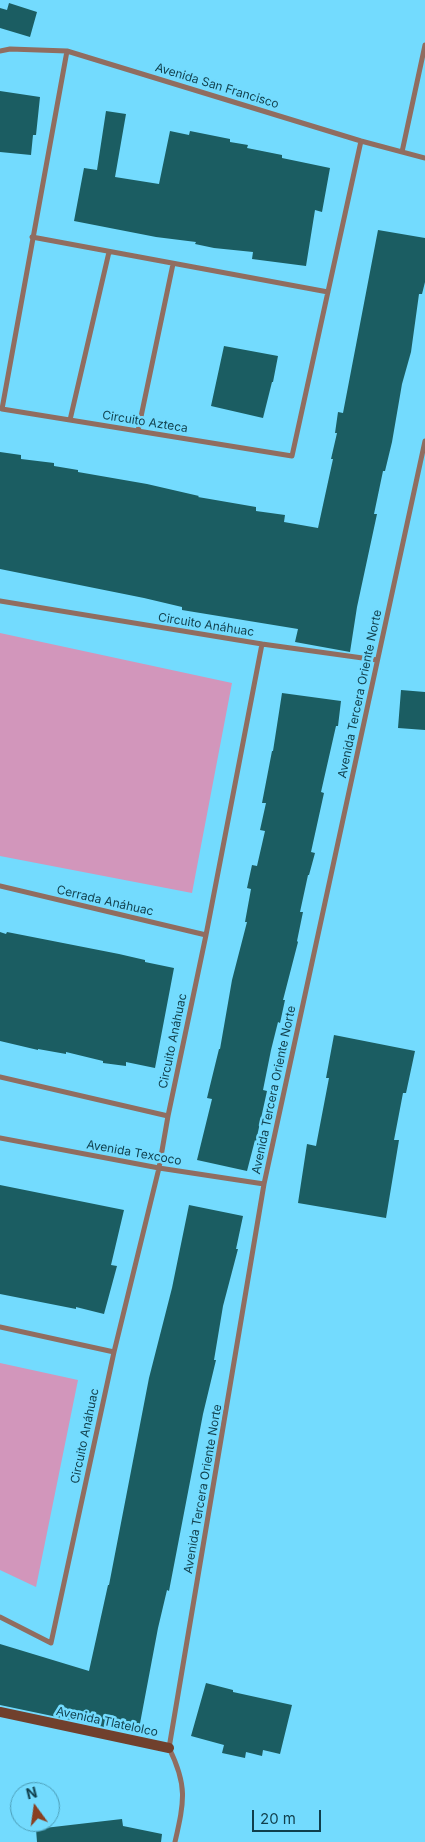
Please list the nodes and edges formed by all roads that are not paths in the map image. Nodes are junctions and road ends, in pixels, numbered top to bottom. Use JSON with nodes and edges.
{"nodes":[{"id":1,"x":425,"y":44,"type":"edge"},
{"id":2,"x":0,"y":51,"type":"edge"},
{"id":3,"x":67,"y":51,"type":"junction"},
{"id":4,"x":362,"y":141,"type":"junction"},
{"id":5,"x":402,"y":152,"type":"junction"},
{"id":6,"x":425,"y":158,"type":"edge"},
{"id":7,"x":32,"y":237,"type":"junction"},
{"id":8,"x":109,"y":252,"type":"junction"},
{"id":9,"x":173,"y":264,"type":"junction"},
{"id":10,"x":328,"y":292,"type":"junction"},
{"id":11,"x":70,"y":420,"type":"junction"},
{"id":12,"x":138,"y":431,"type":"junction"},
{"id":13,"x":425,"y":441,"type":"edge"},
{"id":14,"x":0,"y":601,"type":"edge"},
{"id":15,"x":262,"y":644,"type":"junction"},
{"id":16,"x":377,"y":660,"type":"junction"},
{"id":17,"x":0,"y":886,"type":"edge"},
{"id":18,"x":206,"y":935,"type":"junction"},
{"id":19,"x":0,"y":1077,"type":"edge"},
{"id":20,"x":168,"y":1116,"type":"junction"},
{"id":21,"x":0,"y":1138,"type":"edge"},
{"id":22,"x":159,"y":1168,"type":"junction"},
{"id":23,"x":264,"y":1184,"type":"junction"},
{"id":24,"x":0,"y":1327,"type":"edge"},
{"id":25,"x":114,"y":1352,"type":"junction"},
{"id":26,"x":0,"y":1617,"type":"edge"},
{"id":27,"x":0,"y":1712,"type":"edge"},
{"id":28,"x":169,"y":1748,"type":"junction"},
{"id":29,"x":175,"y":1842,"type":"edge"}],
"edges":[{"from":1,"to":5,"type":"street"},
{"from":2,"to":3,"type":"street","name":"Avenida San Francisco"},
{"from":3,"to":4,"type":"street","name":"Avenida San Francisco"},
{"from":3,"to":7,"type":"street","name":"Circuito Azteca"},
{"from":4,"to":5,"type":"street","name":"Avenida San Francisco"},
{"from":4,"to":10,"type":"street","name":"Circuito Azteca"},
{"from":5,"to":6,"type":"street","name":"Avenida San Francisco"},
{"from":7,"to":8,"type":"street"},
{"from":7,"to":11,"type":"street","name":"Circuito Azteca"},
{"from":8,"to":9,"type":"street"},
{"from":8,"to":11,"type":"street"},
{"from":9,"to":10,"type":"street"},
{"from":9,"to":12,"type":"street"},
{"from":10,"to":12,"type":"street","name":"Circuito Azteca"},
{"from":11,"to":12,"type":"street","name":"Circuito Azteca"},
{"from":13,"to":16,"type":"street","name":"Avenida Tercera Oriente Norte"},
{"from":14,"to":15,"type":"street","name":"Circuito Anáhuac"},
{"from":15,"to":16,"type":"street"},
{"from":15,"to":18,"type":"street","name":"Circuito Anáhuac"},
{"from":16,"to":23,"type":"street","name":"Avenida Tercera Oriente Norte"},
{"from":17,"to":18,"type":"street","name":"Cerrada Anáhuac"},
{"from":18,"to":20,"type":"street","name":"Circuito Anáhuac"},
{"from":19,"to":20,"type":"street"},
{"from":20,"to":22,"type":"street","name":"Circuito Anáhuac"},
{"from":21,"to":22,"type":"street","name":"Avenida Texcoco"},
{"from":22,"to":23,"type":"street","name":"Avenida Texcoco"},
{"from":22,"to":25,"type":"street","name":"Circuito Anáhuac"},
{"from":23,"to":28,"type":"street","name":"Avenida Tercera Oriente Norte"},
{"from":24,"to":25,"type":"street"},
{"from":25,"to":26,"type":"street","name":"Circuito Anáhuac"},
{"from":27,"to":28,"type":"street","name":"Avenida Tlatelolco"},
{"from":28,"to":29,"type":"street","name":"Avenida Tlatelolco"}]}
